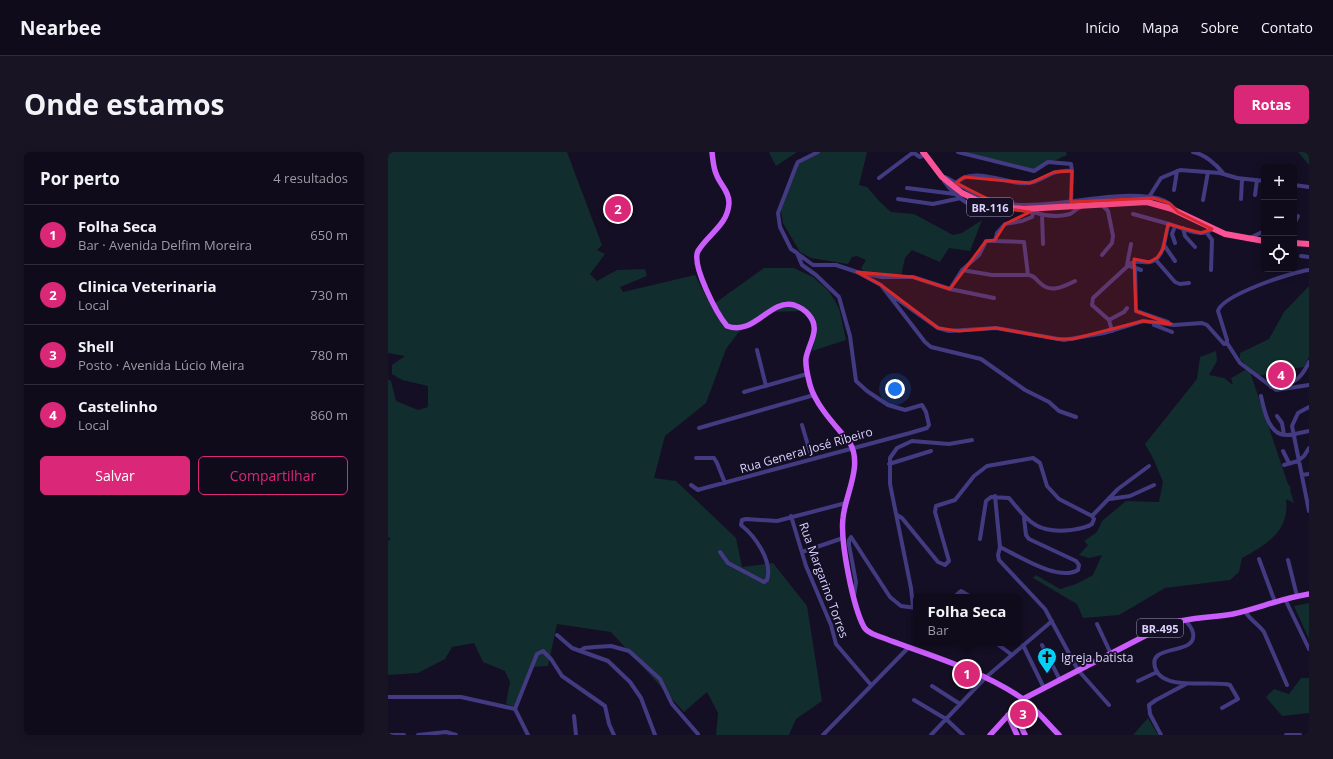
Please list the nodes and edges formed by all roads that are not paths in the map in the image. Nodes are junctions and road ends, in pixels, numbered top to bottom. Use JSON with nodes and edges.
{"nodes":[{"id":1,"x":712,"y":152,"type":"edge"},
{"id":2,"x":818,"y":152,"type":"edge"},
{"id":3,"x":958,"y":152,"type":"edge"},
{"id":4,"x":1193,"y":152,"type":"edge"},
{"id":5,"x":924,"y":153,"type":"edge"},
{"id":6,"x":1072,"y":171,"type":"junction"},
{"id":7,"x":1177,"y":171,"type":"junction"},
{"id":8,"x":1208,"y":172,"type":"junction"},
{"id":9,"x":1223,"y":173,"type":"junction"},
{"id":10,"x":941,"y":176,"type":"junction"},
{"id":11,"x":879,"y":178,"type":"dead end"},
{"id":12,"x":1242,"y":179,"type":"junction"},
{"id":13,"x":1257,"y":180,"type":"junction"},
{"id":14,"x":1261,"y":181,"type":"edge"},
{"id":15,"x":956,"y":183,"type":"junction"},
{"id":16,"x":1297,"y":185,"type":"edge"},
{"id":17,"x":1309,"y":187,"type":"edge"},
{"id":18,"x":907,"y":188,"type":"dead end"},
{"id":19,"x":1174,"y":190,"type":"dead end"},
{"id":20,"x":955,"y":194,"type":"junction"},
{"id":21,"x":1255,"y":195,"type":"dead end"},
{"id":22,"x":1149,"y":197,"type":"junction"},
{"id":23,"x":961,"y":198,"type":"junction"},
{"id":24,"x":898,"y":199,"type":"dead end"},
{"id":25,"x":1241,"y":199,"type":"dead end"},
{"id":26,"x":989,"y":200,"type":"junction"},
{"id":27,"x":1203,"y":200,"type":"dead end"},
{"id":28,"x":979,"y":202,"type":"junction"},
{"id":29,"x":1072,"y":202,"type":"junction"},
{"id":30,"x":1099,"y":205,"type":"junction"},
{"id":31,"x":987,"y":209,"type":"junction"},
{"id":32,"x":1034,"y":210,"type":"junction"},
{"id":33,"x":1178,"y":212,"type":"junction"},
{"id":34,"x":1042,"y":214,"type":"junction"},
{"id":35,"x":1133,"y":214,"type":"dead end"},
{"id":36,"x":1168,"y":224,"type":"junction"},
{"id":37,"x":1175,"y":226,"type":"junction"},
{"id":38,"x":1183,"y":228,"type":"junction"},
{"id":39,"x":1209,"y":231,"type":"junction"},
{"id":40,"x":1261,"y":232,"type":"edge"},
{"id":41,"x":1248,"y":239,"type":"junction"},
{"id":42,"x":995,"y":241,"type":"junction"},
{"id":43,"x":1261,"y":241,"type":"edge"},
{"id":44,"x":1175,"y":243,"type":"dead end"},
{"id":45,"x":1297,"y":243,"type":"edge"},
{"id":46,"x":1043,"y":244,"type":"dead end"},
{"id":47,"x":1131,"y":244,"type":"dead end"},
{"id":48,"x":1309,"y":244,"type":"edge"},
{"id":49,"x":1164,"y":245,"type":"junction"},
{"id":50,"x":1195,"y":246,"type":"dead end"},
{"id":51,"x":797,"y":253,"type":"junction"},
{"id":52,"x":1102,"y":255,"type":"dead end"},
{"id":53,"x":1301,"y":256,"type":"dead end"},
{"id":54,"x":1309,"y":257,"type":"edge"},
{"id":55,"x":1155,"y":259,"type":"junction"},
{"id":56,"x":1175,"y":261,"type":"dead end"},
{"id":57,"x":1127,"y":265,"type":"junction"},
{"id":58,"x":1135,"y":267,"type":"junction"},
{"id":59,"x":962,"y":270,"type":"junction"},
{"id":60,"x":1142,"y":270,"type":"dead end"},
{"id":61,"x":1211,"y":270,"type":"dead end"},
{"id":62,"x":1309,"y":270,"type":"edge"},
{"id":63,"x":857,"y":272,"type":"junction"},
{"id":64,"x":1028,"y":275,"type":"junction"},
{"id":65,"x":1075,"y":281,"type":"dead end"},
{"id":66,"x":1189,"y":284,"type":"dead end"},
{"id":67,"x":950,"y":289,"type":"junction"},
{"id":68,"x":886,"y":291,"type":"junction"},
{"id":69,"x":994,"y":298,"type":"dead end"},
{"id":70,"x":1127,"y":308,"type":"dead end"},
{"id":71,"x":1109,"y":320,"type":"junction"},
{"id":72,"x":1146,"y":322,"type":"junction"},
{"id":73,"x":1171,"y":324,"type":"junction"},
{"id":74,"x":1112,"y":331,"type":"junction"},
{"id":75,"x":1172,"y":332,"type":"dead end"},
{"id":76,"x":1227,"y":343,"type":"junction"},
{"id":77,"x":757,"y":350,"type":"dead end"},
{"id":78,"x":1309,"y":362,"type":"edge"},
{"id":79,"x":808,"y":374,"type":"junction"},
{"id":80,"x":1309,"y":384,"type":"edge"},
{"id":81,"x":766,"y":386,"type":"junction"},
{"id":82,"x":1271,"y":387,"type":"junction"},
{"id":83,"x":744,"y":392,"type":"dead end"},
{"id":84,"x":814,"y":395,"type":"junction"},
{"id":85,"x":1261,"y":396,"type":"dead end"},
{"id":86,"x":1309,"y":407,"type":"edge"},
{"id":87,"x":1277,"y":416,"type":"dead end"},
{"id":88,"x":1076,"y":417,"type":"dead end"},
{"id":89,"x":802,"y":425,"type":"dead end"},
{"id":90,"x":699,"y":428,"type":"dead end"},
{"id":91,"x":1309,"y":431,"type":"edge"},
{"id":92,"x":910,"y":432,"type":"junction"},
{"id":93,"x":1293,"y":434,"type":"junction"},
{"id":94,"x":1284,"y":435,"type":"junction"},
{"id":95,"x":972,"y":440,"type":"dead end"},
{"id":96,"x":912,"y":441,"type":"junction"},
{"id":97,"x":852,"y":447,"type":"junction"},
{"id":98,"x":1309,"y":448,"type":"edge"},
{"id":99,"x":931,"y":451,"type":"dead end"},
{"id":100,"x":1283,"y":451,"type":"dead end"},
{"id":101,"x":696,"y":458,"type":"dead end"},
{"id":102,"x":812,"y":458,"type":"junction"},
{"id":103,"x":1298,"y":461,"type":"junction"},
{"id":104,"x":1289,"y":463,"type":"junction"},
{"id":105,"x":889,"y":464,"type":"junction"},
{"id":106,"x":1284,"y":465,"type":"dead end"},
{"id":107,"x":1149,"y":466,"type":"dead end"},
{"id":108,"x":1309,"y":474,"type":"edge"},
{"id":109,"x":1302,"y":475,"type":"junction"},
{"id":110,"x":725,"y":483,"type":"junction"},
{"id":111,"x":691,"y":485,"type":"dead end"},
{"id":112,"x":1154,"y":485,"type":"dead end"},
{"id":113,"x":995,"y":496,"type":"junction"},
{"id":114,"x":1110,"y":499,"type":"junction"},
{"id":115,"x":1308,"y":500,"type":"edge"},
{"id":116,"x":846,"y":503,"type":"junction"},
{"id":117,"x":1309,"y":511,"type":"edge"},
{"id":118,"x":897,"y":515,"type":"junction"},
{"id":119,"x":791,"y":516,"type":"junction"},
{"id":120,"x":1092,"y":516,"type":"junction"},
{"id":121,"x":1024,"y":518,"type":"junction"},
{"id":122,"x":843,"y":538,"type":"junction"},
{"id":123,"x":980,"y":539,"type":"dead end"},
{"id":124,"x":1000,"y":547,"type":"junction"},
{"id":125,"x":720,"y":552,"type":"dead end"},
{"id":126,"x":802,"y":552,"type":"junction"},
{"id":127,"x":1260,"y":559,"type":"dead end"},
{"id":128,"x":1288,"y":560,"type":"dead end"},
{"id":129,"x":958,"y":594,"type":"edge"},
{"id":130,"x":966,"y":594,"type":"edge"},
{"id":131,"x":1309,"y":594,"type":"edge"},
{"id":132,"x":854,"y":596,"type":"junction"},
{"id":133,"x":1297,"y":596,"type":"junction"},
{"id":134,"x":1285,"y":599,"type":"junction"},
{"id":135,"x":1275,"y":602,"type":"junction"},
{"id":136,"x":913,"y":603,"type":"edge"},
{"id":137,"x":913,"y":608,"type":"edge"},
{"id":138,"x":1245,"y":611,"type":"junction"},
{"id":139,"x":1194,"y":619,"type":"junction"},
{"id":140,"x":1184,"y":620,"type":"junction"},
{"id":141,"x":1052,"y":621,"type":"junction"},
{"id":142,"x":1097,"y":624,"type":"dead end"},
{"id":143,"x":1192,"y":628,"type":"junction"},
{"id":144,"x":557,"y":635,"type":"dead end"},
{"id":145,"x":1042,"y":645,"type":"dead end"},
{"id":146,"x":1000,"y":646,"type":"edge"},
{"id":147,"x":1023,"y":646,"type":"junction"},
{"id":148,"x":908,"y":648,"type":"junction"},
{"id":149,"x":1309,"y":649,"type":"edge"},
{"id":150,"x":580,"y":651,"type":"junction"},
{"id":151,"x":1111,"y":654,"type":"junction"},
{"id":152,"x":1012,"y":655,"type":"junction"},
{"id":153,"x":1078,"y":670,"type":"junction"},
{"id":154,"x":1157,"y":672,"type":"junction"},
{"id":155,"x":985,"y":678,"type":"junction"},
{"id":156,"x":1060,"y":680,"type":"junction"},
{"id":157,"x":1138,"y":681,"type":"dead end"},
{"id":158,"x":1187,"y":684,"type":"junction"},
{"id":159,"x":871,"y":685,"type":"junction"},
{"id":160,"x":1287,"y":685,"type":"dead end"},
{"id":161,"x":932,"y":686,"type":"dead end"},
{"id":162,"x":1044,"y":688,"type":"junction"},
{"id":163,"x":388,"y":697,"type":"edge"},
{"id":164,"x":1023,"y":699,"type":"junction"},
{"id":165,"x":914,"y":700,"type":"dead end"},
{"id":166,"x":960,"y":704,"type":"junction"},
{"id":167,"x":1109,"y":704,"type":"dead end"},
{"id":168,"x":1222,"y":708,"type":"dead end"},
{"id":169,"x":515,"y":709,"type":"junction"},
{"id":170,"x":1014,"y":709,"type":"junction"},
{"id":171,"x":1008,"y":715,"type":"junction"},
{"id":172,"x":574,"y":716,"type":"dead end"},
{"id":173,"x":946,"y":719,"type":"junction"},
{"id":174,"x":698,"y":734,"type":"edge"},
{"id":175,"x":388,"y":735,"type":"edge"},
{"id":176,"x":404,"y":735,"type":"edge"},
{"id":177,"x":418,"y":735,"type":"edge"},
{"id":178,"x":456,"y":735,"type":"edge"},
{"id":179,"x":528,"y":735,"type":"edge"},
{"id":180,"x":576,"y":735,"type":"edge"},
{"id":181,"x":614,"y":735,"type":"edge"},
{"id":182,"x":655,"y":735,"type":"edge"},
{"id":183,"x":823,"y":735,"type":"edge"},
{"id":184,"x":931,"y":735,"type":"edge"},
{"id":185,"x":963,"y":735,"type":"edge"},
{"id":186,"x":990,"y":735,"type":"edge"},
{"id":187,"x":1017,"y":735,"type":"edge"},
{"id":188,"x":1025,"y":735,"type":"edge"},
{"id":189,"x":1059,"y":735,"type":"edge"},
{"id":190,"x":1161,"y":735,"type":"edge"},
{"id":191,"x":1286,"y":735,"type":"edge"},
{"id":192,"x":1300,"y":735,"type":"edge"}],
"edges":[{"from":1,"to":79,"type":"main road"},
{"from":2,"to":51,"type":"street"},
{"from":3,"to":6,"type":"street"},
{"from":4,"to":9,"type":"street"},
{"from":5,"to":10,"type":"highway","number":"BR-116"},
{"from":5,"to":11,"type":"street"},
{"from":6,"to":15,"type":"street"},
{"from":6,"to":29,"type":"street"},
{"from":7,"to":8,"type":"street"},
{"from":7,"to":19,"type":"street"},
{"from":7,"to":22,"type":"street"},
{"from":8,"to":9,"type":"street"},
{"from":8,"to":27,"type":"street"},
{"from":9,"to":12,"type":"street"},
{"from":10,"to":15,"type":"street"},
{"from":10,"to":20,"type":"street"},
{"from":10,"to":28,"type":"highway","number":"BR-116"},
{"from":12,"to":13,"type":"street"},
{"from":12,"to":25,"type":"street"},
{"from":13,"to":14,"type":"street"},
{"from":13,"to":21,"type":"street"},
{"from":15,"to":28,"type":"street"},
{"from":16,"to":17,"type":"street"},
{"from":18,"to":20,"type":"street"},
{"from":20,"to":23,"type":"street"},
{"from":22,"to":29,"type":"street"},
{"from":22,"to":33,"type":"street"},
{"from":23,"to":24,"type":"street"},
{"from":23,"to":28,"type":"street"},
{"from":26,"to":28,"type":"street"},
{"from":26,"to":29,"type":"street"},
{"from":26,"to":31,"type":"street"},
{"from":28,"to":31,"type":"highway","number":"BR-116"},
{"from":30,"to":32,"type":"highway","number":"BR-116"},
{"from":30,"to":33,"type":"highway","number":"BR-116"},
{"from":30,"to":34,"type":"street"},
{"from":30,"to":52,"type":"street"},
{"from":31,"to":32,"type":"highway","number":"BR-116"},
{"from":32,"to":34,"type":"street"},
{"from":32,"to":42,"type":"street"},
{"from":33,"to":39,"type":"highway","number":"BR-116"},
{"from":34,"to":46,"type":"street"},
{"from":35,"to":36,"type":"street"},
{"from":36,"to":37,"type":"street"},
{"from":36,"to":49,"type":"street"},
{"from":37,"to":38,"type":"street"},
{"from":37,"to":44,"type":"street"},
{"from":38,"to":39,"type":"street"},
{"from":38,"to":50,"type":"street"},
{"from":39,"to":41,"type":"highway","number":"BR-116"},
{"from":39,"to":61,"type":"street"},
{"from":40,"to":41,"type":"street"},
{"from":41,"to":43,"type":"highway","number":"BR-116"},
{"from":42,"to":59,"type":"street"},
{"from":42,"to":64,"type":"street"},
{"from":45,"to":48,"type":"highway"},
{"from":47,"to":57,"type":"street"},
{"from":49,"to":55,"type":"street"},
{"from":49,"to":56,"type":"street"},
{"from":51,"to":63,"type":"street"},
{"from":51,"to":92,"type":"street","name":"Rua General José Ribeiro"},
{"from":53,"to":54,"type":"street"},
{"from":55,"to":57,"type":"street"},
{"from":55,"to":66,"type":"street"},
{"from":57,"to":58,"type":"street"},
{"from":57,"to":71,"type":"street"},
{"from":58,"to":60,"type":"street"},
{"from":58,"to":73,"type":"street"},
{"from":59,"to":64,"type":"street"},
{"from":59,"to":67,"type":"street"},
{"from":62,"to":76,"type":"street"},
{"from":63,"to":67,"type":"street"},
{"from":63,"to":68,"type":"street"},
{"from":64,"to":65,"type":"street"},
{"from":67,"to":69,"type":"street"},
{"from":68,"to":74,"type":"street"},
{"from":68,"to":88,"type":"street"},
{"from":70,"to":71,"type":"street"},
{"from":71,"to":74,"type":"street"},
{"from":72,"to":73,"type":"street"},
{"from":72,"to":74,"type":"street"},
{"from":72,"to":75,"type":"street"},
{"from":73,"to":76,"type":"street"},
{"from":76,"to":82,"type":"street"},
{"from":77,"to":81,"type":"street"},
{"from":78,"to":82,"type":"street"},
{"from":79,"to":81,"type":"street"},
{"from":79,"to":84,"type":"main road"},
{"from":80,"to":82,"type":"street"},
{"from":81,"to":83,"type":"street"},
{"from":84,"to":90,"type":"street"},
{"from":84,"to":97,"type":"main road"},
{"from":85,"to":94,"type":"street"},
{"from":86,"to":93,"type":"street"},
{"from":87,"to":94,"type":"street"},
{"from":89,"to":102,"type":"street"},
{"from":91,"to":93,"type":"street"},
{"from":92,"to":96,"type":"street"},
{"from":92,"to":97,"type":"street","name":"Rua General José Ribeiro"},
{"from":93,"to":94,"type":"street"},
{"from":93,"to":103,"type":"street"},
{"from":95,"to":96,"type":"street"},
{"from":96,"to":105,"type":"street"},
{"from":97,"to":102,"type":"street","name":"Rua General José Ribeiro"},
{"from":97,"to":116,"type":"main road"},
{"from":98,"to":103,"type":"street"},
{"from":99,"to":105,"type":"street"},
{"from":100,"to":104,"type":"street"},
{"from":101,"to":110,"type":"street"},
{"from":102,"to":110,"type":"street","name":"Rua General José Ribeiro"},
{"from":103,"to":104,"type":"street"},
{"from":103,"to":109,"type":"street"},
{"from":104,"to":106,"type":"street"},
{"from":105,"to":118,"type":"street"},
{"from":107,"to":114,"type":"street"},
{"from":108,"to":109,"type":"street"},
{"from":109,"to":115,"type":"street"},
{"from":110,"to":111,"type":"street","name":"Rua General José Ribeiro"},
{"from":112,"to":114,"type":"street"},
{"from":113,"to":121,"type":"street"},
{"from":113,"to":123,"type":"street"},
{"from":113,"to":124,"type":"street"},
{"from":114,"to":120,"type":"street"},
{"from":115,"to":117,"type":"street"},
{"from":116,"to":119,"type":"street"},
{"from":116,"to":122,"type":"main road"},
{"from":118,"to":120,"type":"street"},
{"from":118,"to":136,"type":"street"},
{"from":119,"to":125,"type":"street"},
{"from":119,"to":126,"type":"street","name":"Rua Margarino Torres"},
{"from":120,"to":121,"type":"street"},
{"from":121,"to":124,"type":"street"},
{"from":122,"to":126,"type":"street"},
{"from":122,"to":132,"type":"main road"},
{"from":124,"to":141,"type":"street"},
{"from":126,"to":159,"type":"street","name":"Rua Margarino Torres"},
{"from":127,"to":135,"type":"street"},
{"from":128,"to":133,"type":"street"},
{"from":129,"to":130,"type":"street"},
{"from":131,"to":133,"type":"main road","number":"BR-495"},
{"from":132,"to":137,"type":"street"},
{"from":132,"to":148,"type":"main road"},
{"from":133,"to":134,"type":"main road","number":"BR-495"},
{"from":134,"to":135,"type":"main road","number":"BR-495"},
{"from":134,"to":149,"type":"street"},
{"from":135,"to":138,"type":"main road","number":"BR-495"},
{"from":138,"to":139,"type":"main road","number":"BR-495"},
{"from":138,"to":160,"type":"street"},
{"from":139,"to":140,"type":"main road","number":"BR-495"},
{"from":139,"to":143,"type":"street"},
{"from":140,"to":143,"type":"street"},
{"from":140,"to":151,"type":"main road","number":"BR-495"},
{"from":141,"to":147,"type":"street"},
{"from":141,"to":153,"type":"street"},
{"from":142,"to":151,"type":"street"},
{"from":143,"to":154,"type":"street"},
{"from":144,"to":150,"type":"street"},
{"from":145,"to":156,"type":"street"},
{"from":146,"to":152,"type":"street"},
{"from":147,"to":152,"type":"street"},
{"from":147,"to":162,"type":"street"},
{"from":148,"to":155,"type":"main road"},
{"from":148,"to":159,"type":"street"},
{"from":150,"to":174,"type":"street"},
{"from":150,"to":182,"type":"street"},
{"from":151,"to":153,"type":"main road","number":"BR-495"},
{"from":152,"to":155,"type":"street"},
{"from":153,"to":156,"type":"main road","number":"BR-495"},
{"from":153,"to":167,"type":"street"},
{"from":154,"to":157,"type":"street"},
{"from":154,"to":158,"type":"street"},
{"from":155,"to":164,"type":"main road"},
{"from":155,"to":166,"type":"street"},
{"from":156,"to":162,"type":"main road","number":"BR-495"},
{"from":158,"to":168,"type":"street"},
{"from":158,"to":190,"type":"street"},
{"from":159,"to":183,"type":"street"},
{"from":161,"to":166,"type":"street"},
{"from":162,"to":164,"type":"main road","number":"BR-495"},
{"from":163,"to":169,"type":"street"},
{"from":164,"to":170,"type":"main road","number":"BR-495"},
{"from":164,"to":189,"type":"main road"},
{"from":165,"to":173,"type":"street"},
{"from":166,"to":173,"type":"street"},
{"from":169,"to":179,"type":"street"},
{"from":169,"to":181,"type":"street"},
{"from":170,"to":171,"type":"main road","number":"BR-495"},
{"from":170,"to":188,"type":"main road"},
{"from":171,"to":186,"type":"main road","number":"BR-495"},
{"from":171,"to":187,"type":"main road"},
{"from":172,"to":180,"type":"street"},
{"from":173,"to":184,"type":"street"},
{"from":173,"to":185,"type":"street"},
{"from":175,"to":176,"type":"street"},
{"from":177,"to":178,"type":"street"},
{"from":191,"to":192,"type":"street"}]}
